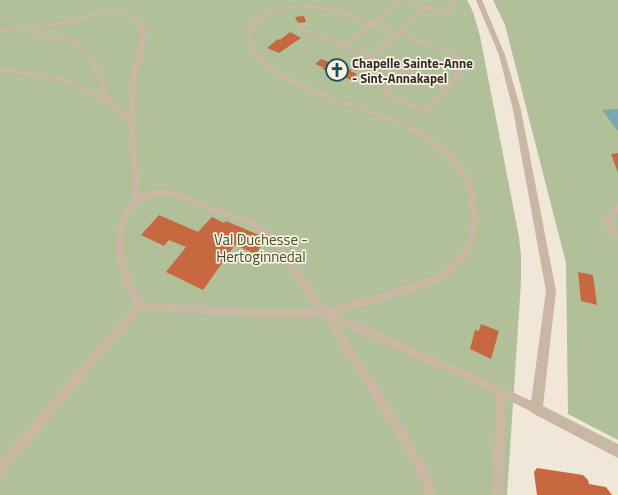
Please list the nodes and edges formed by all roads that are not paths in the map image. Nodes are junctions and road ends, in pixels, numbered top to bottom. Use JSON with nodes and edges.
{"nodes":[{"id":1,"x":400,"y":0,"type":"edge"},
{"id":2,"x":407,"y":0,"type":"edge"},
{"id":3,"x":454,"y":0,"type":"edge"},
{"id":4,"x":479,"y":0,"type":"edge"},
{"id":5,"x":425,"y":7,"type":"junction"},
{"id":6,"x":372,"y":24,"type":"junction"},
{"id":7,"x":298,"y":28,"type":"dead end"},
{"id":8,"x":33,"y":29,"type":"junction"},
{"id":9,"x":0,"y":30,"type":"edge"},
{"id":10,"x":397,"y":33,"type":"junction"},
{"id":11,"x":344,"y":47,"type":"junction"},
{"id":12,"x":370,"y":57,"type":"junction"},
{"id":13,"x":0,"y":69,"type":"edge"},
{"id":14,"x":404,"y":70,"type":"junction"},
{"id":15,"x":448,"y":88,"type":"junction"},
{"id":16,"x":109,"y":104,"type":"junction"},
{"id":17,"x":133,"y":124,"type":"junction"},
{"id":18,"x":136,"y":202,"type":"junction"},
{"id":19,"x":618,"y":206,"type":"edge"},
{"id":20,"x":618,"y":236,"type":"edge"},
{"id":21,"x":139,"y":306,"type":"junction"},
{"id":22,"x":325,"y":313,"type":"junction"},
{"id":23,"x":501,"y":391,"type":"junction"},
{"id":24,"x":536,"y":409,"type":"junction"},
{"id":25,"x":618,"y":451,"type":"edge"},
{"id":26,"x":0,"y":473,"type":"edge"},
{"id":27,"x":430,"y":495,"type":"edge"},
{"id":28,"x":497,"y":495,"type":"edge"}],
"edges":[{"from":1,"to":6,"type":"lane"},
{"from":2,"to":5,"type":"lane"},
{"from":3,"to":5,"type":"lane"},
{"from":4,"to":24,"type":"street"},
{"from":5,"to":10,"type":"lane"},
{"from":6,"to":10,"type":"lane"},
{"from":6,"to":11,"type":"lane"},
{"from":6,"to":22,"type":"lane"},
{"from":7,"to":11,"type":"lane"},
{"from":8,"to":9,"type":"lane"},
{"from":8,"to":16,"type":"lane"},
{"from":8,"to":17,"type":"lane"},
{"from":10,"to":12,"type":"lane"},
{"from":10,"to":15,"type":"lane"},
{"from":11,"to":12,"type":"lane"},
{"from":12,"to":14,"type":"lane"},
{"from":13,"to":16,"type":"lane"},
{"from":14,"to":15,"type":"lane"},
{"from":14,"to":15,"type":"lane"},
{"from":16,"to":17,"type":"lane"},
{"from":17,"to":18,"type":"lane"},
{"from":18,"to":21,"type":"lane"},
{"from":18,"to":22,"type":"lane"},
{"from":19,"to":20,"type":"lane"},
{"from":21,"to":22,"type":"lane"},
{"from":21,"to":26,"type":"lane"},
{"from":22,"to":23,"type":"lane"},
{"from":22,"to":27,"type":"lane"},
{"from":23,"to":24,"type":"lane"},
{"from":23,"to":28,"type":"lane"},
{"from":24,"to":25,"type":"street"}]}
